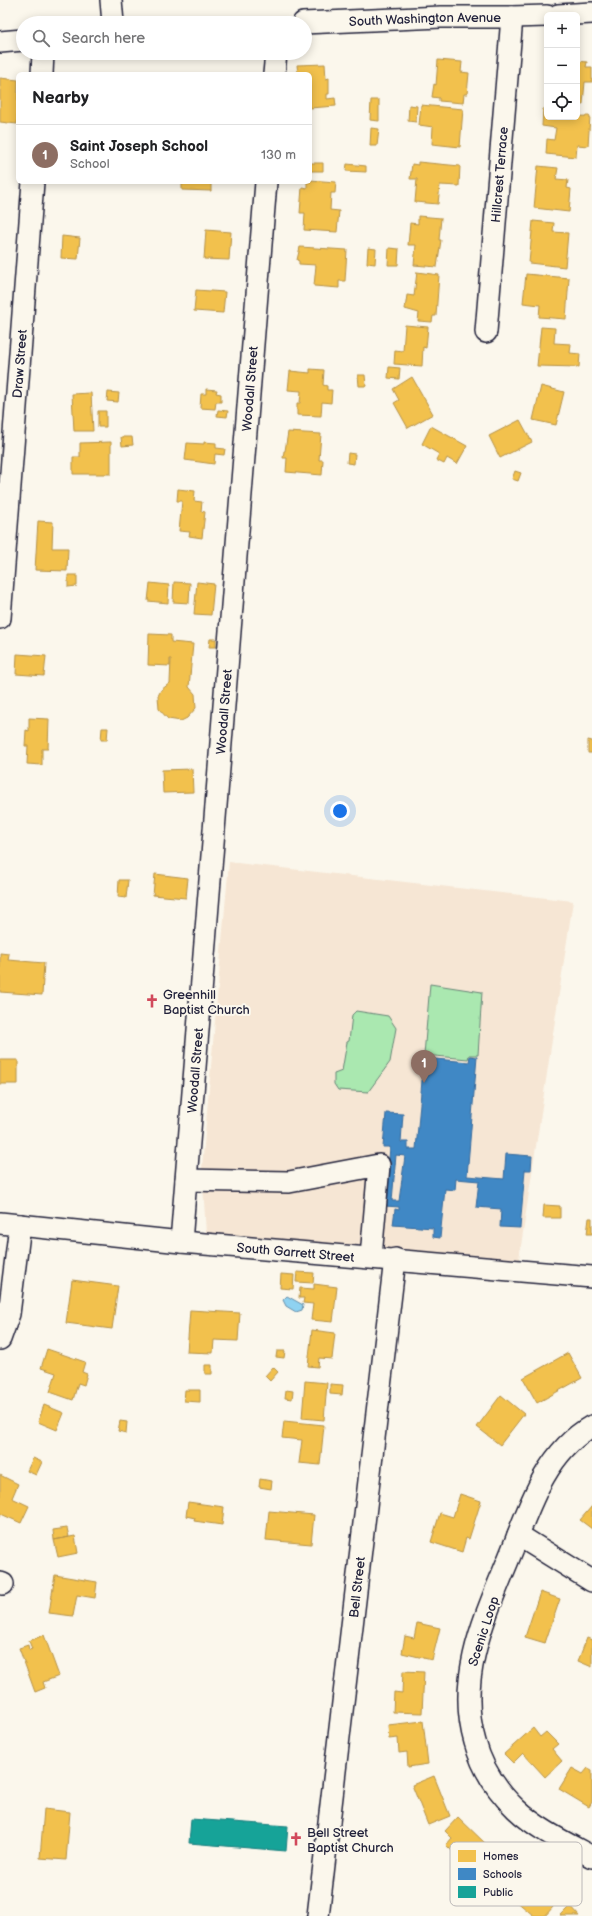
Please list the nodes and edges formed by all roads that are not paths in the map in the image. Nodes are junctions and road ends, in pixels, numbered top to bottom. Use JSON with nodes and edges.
{"nodes":[{"id":1,"x":111,"y":0,"type":"edge"},
{"id":2,"x":441,"y":8,"type":"edge"},
{"id":3,"x":592,"y":13,"type":"edge"},
{"id":4,"x":580,"y":14,"type":"edge"},
{"id":5,"x":112,"y":16,"type":"edge"},
{"id":6,"x":544,"y":16,"type":"edge"},
{"id":7,"x":512,"y":17,"type":"junction"},
{"id":8,"x":312,"y":22,"type":"edge"},
{"id":9,"x":16,"y":41,"type":"edge"},
{"id":10,"x":0,"y":42,"type":"edge"},
{"id":11,"x":43,"y":60,"type":"edge"},
{"id":12,"x":275,"y":60,"type":"edge"},
{"id":13,"x":42,"y":72,"type":"edge"},
{"id":14,"x":274,"y":72,"type":"edge"},
{"id":15,"x":33,"y":184,"type":"edge"},
{"id":16,"x":266,"y":184,"type":"edge"},
{"id":17,"x":486,"y":332,"type":"dead end"},
{"id":18,"x":0,"y":618,"type":"edge"},
{"id":19,"x":186,"y":1180,"type":"junction"},
{"id":20,"x":10,"y":1224,"type":"edge"},
{"id":21,"x":182,"y":1242,"type":"junction"},
{"id":22,"x":371,"y":1257,"type":"junction"},
{"id":23,"x":395,"y":1259,"type":"junction"},
{"id":24,"x":592,"y":1277,"type":"edge"},
{"id":25,"x":0,"y":1339,"type":"edge"},
{"id":26,"x":592,"y":1426,"type":"edge"},
{"id":27,"x":518,"y":1535,"type":"junction"},
{"id":28,"x":592,"y":1581,"type":"edge"},
{"id":29,"x":566,"y":1842,"type":"edge"},
{"id":30,"x":582,"y":1851,"type":"edge"},
{"id":31,"x":592,"y":1857,"type":"edge"},
{"id":32,"x":318,"y":1916,"type":"edge"}],
"edges":[{"from":1,"to":5,"type":"street"},
{"from":2,"to":7,"type":"street","name":"South Washington Avenue"},
{"from":2,"to":8,"type":"street","name":"South Washington Avenue"},
{"from":3,"to":4,"type":"street"},
{"from":6,"to":7,"type":"street","name":"South Washington Avenue"},
{"from":7,"to":17,"type":"street","name":"Hillcrest Terrace"},
{"from":9,"to":10,"type":"street"},
{"from":11,"to":13,"type":"street"},
{"from":12,"to":14,"type":"street"},
{"from":15,"to":18,"type":"street","name":"Draw Street"},
{"from":16,"to":19,"type":"street","name":"Woodall Street"},
{"from":19,"to":21,"type":"street","name":"Woodall Street"},
{"from":19,"to":22,"type":"street"},
{"from":20,"to":21,"type":"street","name":"South Garrett Street"},
{"from":20,"to":25,"type":"street"},
{"from":21,"to":22,"type":"street","name":"South Garrett Street"},
{"from":22,"to":23,"type":"street","name":"South Garrett Street"},
{"from":23,"to":24,"type":"street","name":"South Garrett Street"},
{"from":23,"to":32,"type":"street","name":"Bell Street"},
{"from":26,"to":27,"type":"street","name":"Scenic Loop"},
{"from":27,"to":28,"type":"street"},
{"from":27,"to":29,"type":"street","name":"Scenic Loop"},
{"from":30,"to":31,"type":"street","name":"Scenic Loop"}]}
